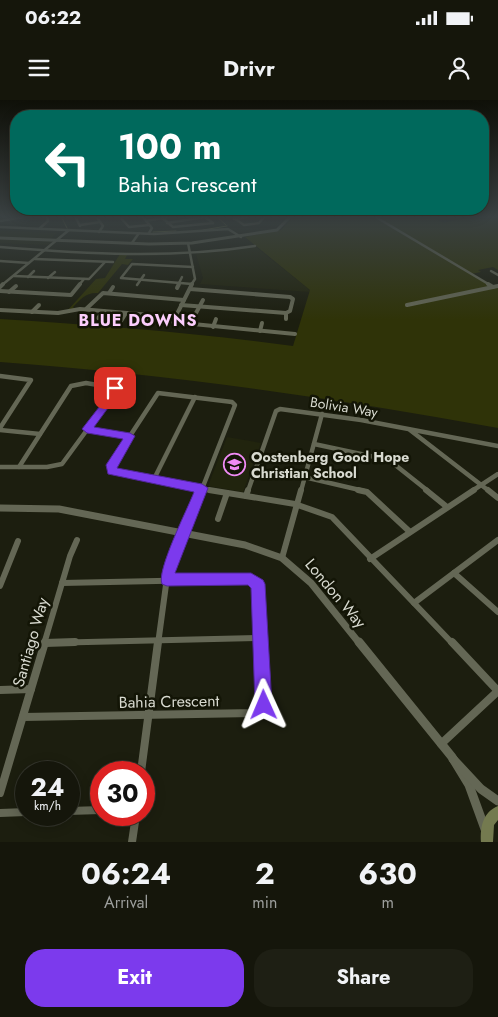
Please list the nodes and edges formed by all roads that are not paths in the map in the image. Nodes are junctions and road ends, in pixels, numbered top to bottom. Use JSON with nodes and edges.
{"nodes":[{"id":1,"x":32,"y":251,"type":"edge"},
{"id":2,"x":40,"y":251,"type":"edge"},
{"id":3,"x":44,"y":251,"type":"junction"},
{"id":4,"x":189,"y":251,"type":"edge"},
{"id":5,"x":217,"y":251,"type":"edge"},
{"id":6,"x":431,"y":251,"type":"edge"},
{"id":7,"x":27,"y":254,"type":"dead end"},
{"id":8,"x":190,"y":254,"type":"junction"},
{"id":9,"x":5,"y":257,"type":"dead end"},
{"id":10,"x":34,"y":259,"type":"junction"},
{"id":11,"x":46,"y":259,"type":"junction"},
{"id":12,"x":65,"y":260,"type":"junction"},
{"id":13,"x":0,"y":261,"type":"edge"},
{"id":14,"x":84,"y":261,"type":"junction"},
{"id":15,"x":17,"y":262,"type":"junction"},
{"id":16,"x":105,"y":262,"type":"junction"},
{"id":17,"x":113,"y":262,"type":"dead end"},
{"id":18,"x":178,"y":262,"type":"dead end"},
{"id":19,"x":29,"y":263,"type":"junction"},
{"id":20,"x":41,"y":264,"type":"dead end"},
{"id":21,"x":61,"y":265,"type":"dead end"},
{"id":22,"x":81,"y":266,"type":"dead end"},
{"id":23,"x":169,"y":266,"type":"junction"},
{"id":24,"x":11,"y":267,"type":"dead end"},
{"id":25,"x":174,"y":267,"type":"junction"},
{"id":26,"x":193,"y":267,"type":"junction"},
{"id":27,"x":34,"y":271,"type":"dead end"},
{"id":28,"x":491,"y":271,"type":"dead end"},
{"id":29,"x":55,"y":272,"type":"dead end"},
{"id":30,"x":165,"y":272,"type":"dead end"},
{"id":31,"x":74,"y":274,"type":"dead end"},
{"id":32,"x":144,"y":275,"type":"dead end"},
{"id":33,"x":498,"y":275,"type":"edge"},
{"id":34,"x":14,"y":276,"type":"junction"},
{"id":35,"x":28,"y":276,"type":"junction"},
{"id":36,"x":182,"y":277,"type":"dead end"},
{"id":37,"x":47,"y":278,"type":"junction"},
{"id":38,"x":70,"y":279,"type":"junction"},
{"id":39,"x":84,"y":279,"type":"junction"},
{"id":40,"x":140,"y":280,"type":"junction"},
{"id":41,"x":0,"y":281,"type":"edge"},
{"id":42,"x":7,"y":281,"type":"junction"},
{"id":43,"x":40,"y":282,"type":"dead end"},
{"id":44,"x":179,"y":283,"type":"junction"},
{"id":45,"x":192,"y":284,"type":"junction"},
{"id":46,"x":137,"y":285,"type":"dead end"},
{"id":47,"x":16,"y":286,"type":"dead end"},
{"id":48,"x":498,"y":286,"type":"edge"},
{"id":49,"x":113,"y":287,"type":"dead end"},
{"id":50,"x":176,"y":288,"type":"dead end"},
{"id":51,"x":493,"y":288,"type":"junction"},
{"id":52,"x":0,"y":289,"type":"edge"},
{"id":53,"x":190,"y":289,"type":"junction"},
{"id":54,"x":154,"y":290,"type":"dead end"},
{"id":55,"x":9,"y":292,"type":"junction"},
{"id":56,"x":28,"y":293,"type":"junction"},
{"id":57,"x":109,"y":293,"type":"junction"},
{"id":58,"x":69,"y":295,"type":"junction"},
{"id":59,"x":125,"y":295,"type":"junction"},
{"id":60,"x":148,"y":296,"type":"junction"},
{"id":61,"x":22,"y":298,"type":"dead end"},
{"id":62,"x":170,"y":298,"type":"junction"},
{"id":63,"x":64,"y":300,"type":"dead end"},
{"id":64,"x":184,"y":300,"type":"junction"},
{"id":65,"x":203,"y":300,"type":"dead end"},
{"id":66,"x":120,"y":301,"type":"dead end"},
{"id":67,"x":228,"y":301,"type":"dead end"},
{"id":68,"x":142,"y":303,"type":"dead end"},
{"id":69,"x":252,"y":303,"type":"dead end"},
{"id":70,"x":166,"y":304,"type":"dead end"},
{"id":71,"x":181,"y":304,"type":"junction"},
{"id":72,"x":38,"y":305,"type":"dead end"},
{"id":73,"x":276,"y":305,"type":"dead end"},
{"id":74,"x":407,"y":305,"type":"dead end"},
{"id":75,"x":200,"y":306,"type":"junction"},
{"id":76,"x":225,"y":308,"type":"junction"},
{"id":77,"x":86,"y":309,"type":"junction"},
{"id":78,"x":0,"y":310,"type":"edge"},
{"id":79,"x":243,"y":310,"type":"junction"},
{"id":80,"x":249,"y":310,"type":"junction"},
{"id":81,"x":104,"y":311,"type":"junction"},
{"id":82,"x":32,"y":312,"type":"junction"},
{"id":83,"x":274,"y":312,"type":"junction"},
{"id":84,"x":126,"y":313,"type":"junction"},
{"id":85,"x":196,"y":313,"type":"dead end"},
{"id":86,"x":286,"y":313,"type":"junction"},
{"id":87,"x":149,"y":315,"type":"junction"},
{"id":88,"x":240,"y":316,"type":"dead end"},
{"id":89,"x":174,"y":317,"type":"junction"},
{"id":90,"x":98,"y":318,"type":"dead end"},
{"id":91,"x":286,"y":319,"type":"dead end"},
{"id":92,"x":121,"y":320,"type":"dead end"},
{"id":93,"x":216,"y":320,"type":"dead end"},
{"id":94,"x":144,"y":322,"type":"dead end"},
{"id":95,"x":262,"y":323,"type":"dead end"},
{"id":96,"x":213,"y":327,"type":"junction"},
{"id":97,"x":260,"y":331,"type":"junction"},
{"id":98,"x":295,"y":334,"type":"dead end"},
{"id":99,"x":0,"y":376,"type":"edge"},
{"id":100,"x":195,"y":397,"type":"junction"},
{"id":101,"x":322,"y":414,"type":"junction"},
{"id":102,"x":0,"y":429,"type":"edge"},
{"id":103,"x":87,"y":429,"type":"junction"},
{"id":104,"x":410,"y":430,"type":"junction"},
{"id":105,"x":40,"y":434,"type":"junction"},
{"id":106,"x":130,"y":436,"type":"junction"},
{"id":107,"x":314,"y":444,"type":"junction"},
{"id":108,"x":498,"y":446,"type":"edge"},
{"id":109,"x":19,"y":467,"type":"junction"},
{"id":110,"x":0,"y":468,"type":"edge"},
{"id":111,"x":498,"y":474,"type":"edge"},
{"id":112,"x":304,"y":477,"type":"junction"},
{"id":113,"x":154,"y":479,"type":"junction"},
{"id":114,"x":480,"y":485,"type":"junction"},
{"id":115,"x":202,"y":488,"type":"junction"},
{"id":116,"x":227,"y":493,"type":"junction"},
{"id":117,"x":246,"y":496,"type":"junction"},
{"id":118,"x":498,"y":498,"type":"edge"},
{"id":119,"x":296,"y":506,"type":"junction"},
{"id":120,"x":447,"y":507,"type":"junction"},
{"id":121,"x":0,"y":508,"type":"edge"},
{"id":122,"x":218,"y":519,"type":"dead end"},
{"id":123,"x":410,"y":532,"type":"junction"},
{"id":124,"x":184,"y":533,"type":"junction"},
{"id":125,"x":77,"y":540,"type":"dead end"},
{"id":126,"x":498,"y":540,"type":"edge"},
{"id":127,"x":18,"y":541,"type":"dead end"},
{"id":128,"x":492,"y":545,"type":"junction"},
{"id":129,"x":498,"y":550,"type":"edge"},
{"id":130,"x":282,"y":558,"type":"junction"},
{"id":131,"x":370,"y":558,"type":"junction"},
{"id":132,"x":454,"y":573,"type":"junction"},
{"id":133,"x":167,"y":580,"type":"junction"},
{"id":134,"x":62,"y":583,"type":"junction"},
{"id":135,"x":0,"y":586,"type":"edge"},
{"id":136,"x":414,"y":603,"type":"junction"},
{"id":137,"x":498,"y":612,"type":"edge"},
{"id":138,"x":260,"y":638,"type":"junction"},
{"id":139,"x":158,"y":641,"type":"junction"},
{"id":140,"x":45,"y":643,"type":"junction"},
{"id":141,"x":31,"y":689,"type":"junction"},
{"id":142,"x":0,"y":690,"type":"edge"},
{"id":143,"x":498,"y":691,"type":"edge"},
{"id":144,"x":148,"y":715,"type":"junction"},
{"id":145,"x":23,"y":717,"type":"junction"},
{"id":146,"x":440,"y":744,"type":"junction"},
{"id":147,"x":452,"y":757,"type":"junction"},
{"id":148,"x":142,"y":761,"type":"edge"},
{"id":149,"x":0,"y":793,"type":"edge"},
{"id":150,"x":498,"y":801,"type":"edge"},
{"id":151,"x":15,"y":812,"type":"edge"},
{"id":152,"x":498,"y":812,"type":"edge"},
{"id":153,"x":0,"y":813,"type":"edge"},
{"id":154,"x":134,"y":826,"type":"edge"},
{"id":155,"x":486,"y":837,"type":"edge"},
{"id":156,"x":132,"y":842,"type":"edge"}],
"edges":[{"from":1,"to":7,"type":"street"},
{"from":2,"to":3,"type":"street"},
{"from":3,"to":8,"type":"street"},
{"from":3,"to":10,"type":"street"},
{"from":4,"to":8,"type":"street"},
{"from":5,"to":8,"type":"street"},
{"from":6,"to":51,"type":"street"},
{"from":8,"to":26,"type":"street"},
{"from":9,"to":13,"type":"street"},
{"from":10,"to":11,"type":"street"},
{"from":10,"to":19,"type":"street"},
{"from":11,"to":12,"type":"street"},
{"from":11,"to":20,"type":"street"},
{"from":12,"to":14,"type":"street"},
{"from":12,"to":21,"type":"street"},
{"from":13,"to":15,"type":"street"},
{"from":14,"to":16,"type":"street"},
{"from":14,"to":22,"type":"street"},
{"from":15,"to":19,"type":"street"},
{"from":15,"to":24,"type":"street"},
{"from":16,"to":17,"type":"street"},
{"from":16,"to":39,"type":"street"},
{"from":18,"to":25,"type":"street"},
{"from":19,"to":34,"type":"street"},
{"from":23,"to":25,"type":"street"},
{"from":23,"to":30,"type":"street"},
{"from":23,"to":40,"type":"street"},
{"from":25,"to":26,"type":"street"},
{"from":26,"to":45,"type":"street"},
{"from":27,"to":35,"type":"street"},
{"from":28,"to":33,"type":"street"},
{"from":29,"to":37,"type":"street"},
{"from":31,"to":38,"type":"street"},
{"from":32,"to":40,"type":"street"},
{"from":34,"to":35,"type":"street"},
{"from":34,"to":42,"type":"street"},
{"from":35,"to":37,"type":"street"},
{"from":36,"to":44,"type":"street"},
{"from":37,"to":38,"type":"street"},
{"from":37,"to":43,"type":"street"},
{"from":38,"to":39,"type":"street"},
{"from":39,"to":58,"type":"street"},
{"from":40,"to":44,"type":"street"},
{"from":40,"to":46,"type":"street"},
{"from":41,"to":42,"type":"street"},
{"from":42,"to":52,"type":"street"},
{"from":44,"to":45,"type":"street"},
{"from":44,"to":50,"type":"street"},
{"from":45,"to":53,"type":"street"},
{"from":47,"to":55,"type":"street"},
{"from":48,"to":51,"type":"street"},
{"from":49,"to":57,"type":"street"},
{"from":51,"to":74,"type":"street"},
{"from":52,"to":55,"type":"street"},
{"from":53,"to":64,"type":"street"},
{"from":53,"to":86,"type":"street"},
{"from":54,"to":60,"type":"street"},
{"from":55,"to":56,"type":"street"},
{"from":56,"to":58,"type":"street"},
{"from":56,"to":61,"type":"street"},
{"from":57,"to":59,"type":"street"},
{"from":57,"to":77,"type":"street"},
{"from":58,"to":63,"type":"street"},
{"from":59,"to":60,"type":"street"},
{"from":59,"to":66,"type":"street"},
{"from":60,"to":62,"type":"street"},
{"from":60,"to":68,"type":"street"},
{"from":62,"to":64,"type":"street"},
{"from":62,"to":70,"type":"street"},
{"from":64,"to":71,"type":"street"},
{"from":65,"to":75,"type":"street"},
{"from":67,"to":76,"type":"street"},
{"from":69,"to":80,"type":"street"},
{"from":71,"to":75,"type":"street"},
{"from":71,"to":89,"type":"street"},
{"from":72,"to":82,"type":"street"},
{"from":73,"to":83,"type":"street"},
{"from":75,"to":76,"type":"street"},
{"from":75,"to":85,"type":"street"},
{"from":76,"to":79,"type":"street"},
{"from":77,"to":81,"type":"street"},
{"from":77,"to":82,"type":"street"},
{"from":78,"to":82,"type":"street"},
{"from":79,"to":80,"type":"street"},
{"from":79,"to":88,"type":"street"},
{"from":80,"to":83,"type":"street"},
{"from":81,"to":84,"type":"street"},
{"from":81,"to":90,"type":"street"},
{"from":83,"to":86,"type":"street"},
{"from":84,"to":87,"type":"street"},
{"from":84,"to":92,"type":"street"},
{"from":86,"to":91,"type":"street"},
{"from":87,"to":89,"type":"street"},
{"from":87,"to":94,"type":"street"},
{"from":89,"to":96,"type":"street"},
{"from":93,"to":96,"type":"street"},
{"from":95,"to":97,"type":"street"},
{"from":96,"to":97,"type":"street"},
{"from":97,"to":98,"type":"street"},
{"from":99,"to":102,"type":"street"},
{"from":100,"to":106,"type":"street"},
{"from":100,"to":113,"type":"street"},
{"from":100,"to":115,"type":"street"},
{"from":101,"to":104,"type":"street","name":"Bolivia Way"},
{"from":101,"to":107,"type":"street"},
{"from":101,"to":117,"type":"street","name":"Bolivia Way"},
{"from":102,"to":105,"type":"street"},
{"from":103,"to":105,"type":"street"},
{"from":103,"to":106,"type":"street"},
{"from":103,"to":109,"type":"street"},
{"from":104,"to":108,"type":"street","name":"Bolivia Way"},
{"from":104,"to":114,"type":"street"},
{"from":105,"to":109,"type":"street"},
{"from":106,"to":113,"type":"street"},
{"from":107,"to":112,"type":"street"},
{"from":107,"to":120,"type":"street"},
{"from":109,"to":110,"type":"street"},
{"from":111,"to":114,"type":"street"},
{"from":112,"to":119,"type":"street"},
{"from":112,"to":123,"type":"street"},
{"from":113,"to":115,"type":"street"},
{"from":114,"to":118,"type":"street"},
{"from":114,"to":120,"type":"street"},
{"from":115,"to":116,"type":"street"},
{"from":115,"to":124,"type":"street"},
{"from":116,"to":117,"type":"street"},
{"from":116,"to":122,"type":"street"},
{"from":117,"to":119,"type":"street"},
{"from":119,"to":130,"type":"street"},
{"from":119,"to":131,"type":"street"},
{"from":120,"to":123,"type":"street"},
{"from":121,"to":124,"type":"street","name":"London Way"},
{"from":123,"to":131,"type":"street"},
{"from":124,"to":130,"type":"street","name":"London Way"},
{"from":124,"to":133,"type":"street"},
{"from":125,"to":134,"type":"street","name":"Santiago Way"},
{"from":126,"to":128,"type":"street"},
{"from":127,"to":135,"type":"street"},
{"from":128,"to":129,"type":"street"},
{"from":128,"to":132,"type":"street"},
{"from":130,"to":146,"type":"street","name":"London Way"},
{"from":131,"to":136,"type":"street"},
{"from":132,"to":136,"type":"street"},
{"from":132,"to":137,"type":"street"},
{"from":133,"to":134,"type":"street","name":"Bahia Crescent"},
{"from":133,"to":138,"type":"street","name":"Bahia Crescent"},
{"from":133,"to":139,"type":"street"},
{"from":134,"to":140,"type":"street","name":"Santiago Way"},
{"from":136,"to":143,"type":"street"},
{"from":138,"to":139,"type":"street"},
{"from":138,"to":144,"type":"street","name":"Bahia Crescent"},
{"from":139,"to":140,"type":"street"},
{"from":139,"to":144,"type":"street"},
{"from":140,"to":141,"type":"street","name":"Santiago Way"},
{"from":141,"to":142,"type":"street"},
{"from":141,"to":145,"type":"street","name":"Santiago Way"},
{"from":143,"to":146,"type":"street"},
{"from":144,"to":145,"type":"street","name":"Bahia Crescent"},
{"from":144,"to":148,"type":"street"},
{"from":145,"to":149,"type":"street","name":"Santiago Way"},
{"from":146,"to":147,"type":"street","name":"London Way"},
{"from":147,"to":150,"type":"street","name":"London Way"},
{"from":147,"to":155,"type":"street","name":"London Way"},
{"from":151,"to":153,"type":"street"},
{"from":152,"to":155,"type":"main road"},
{"from":154,"to":156,"type":"street"}]}
